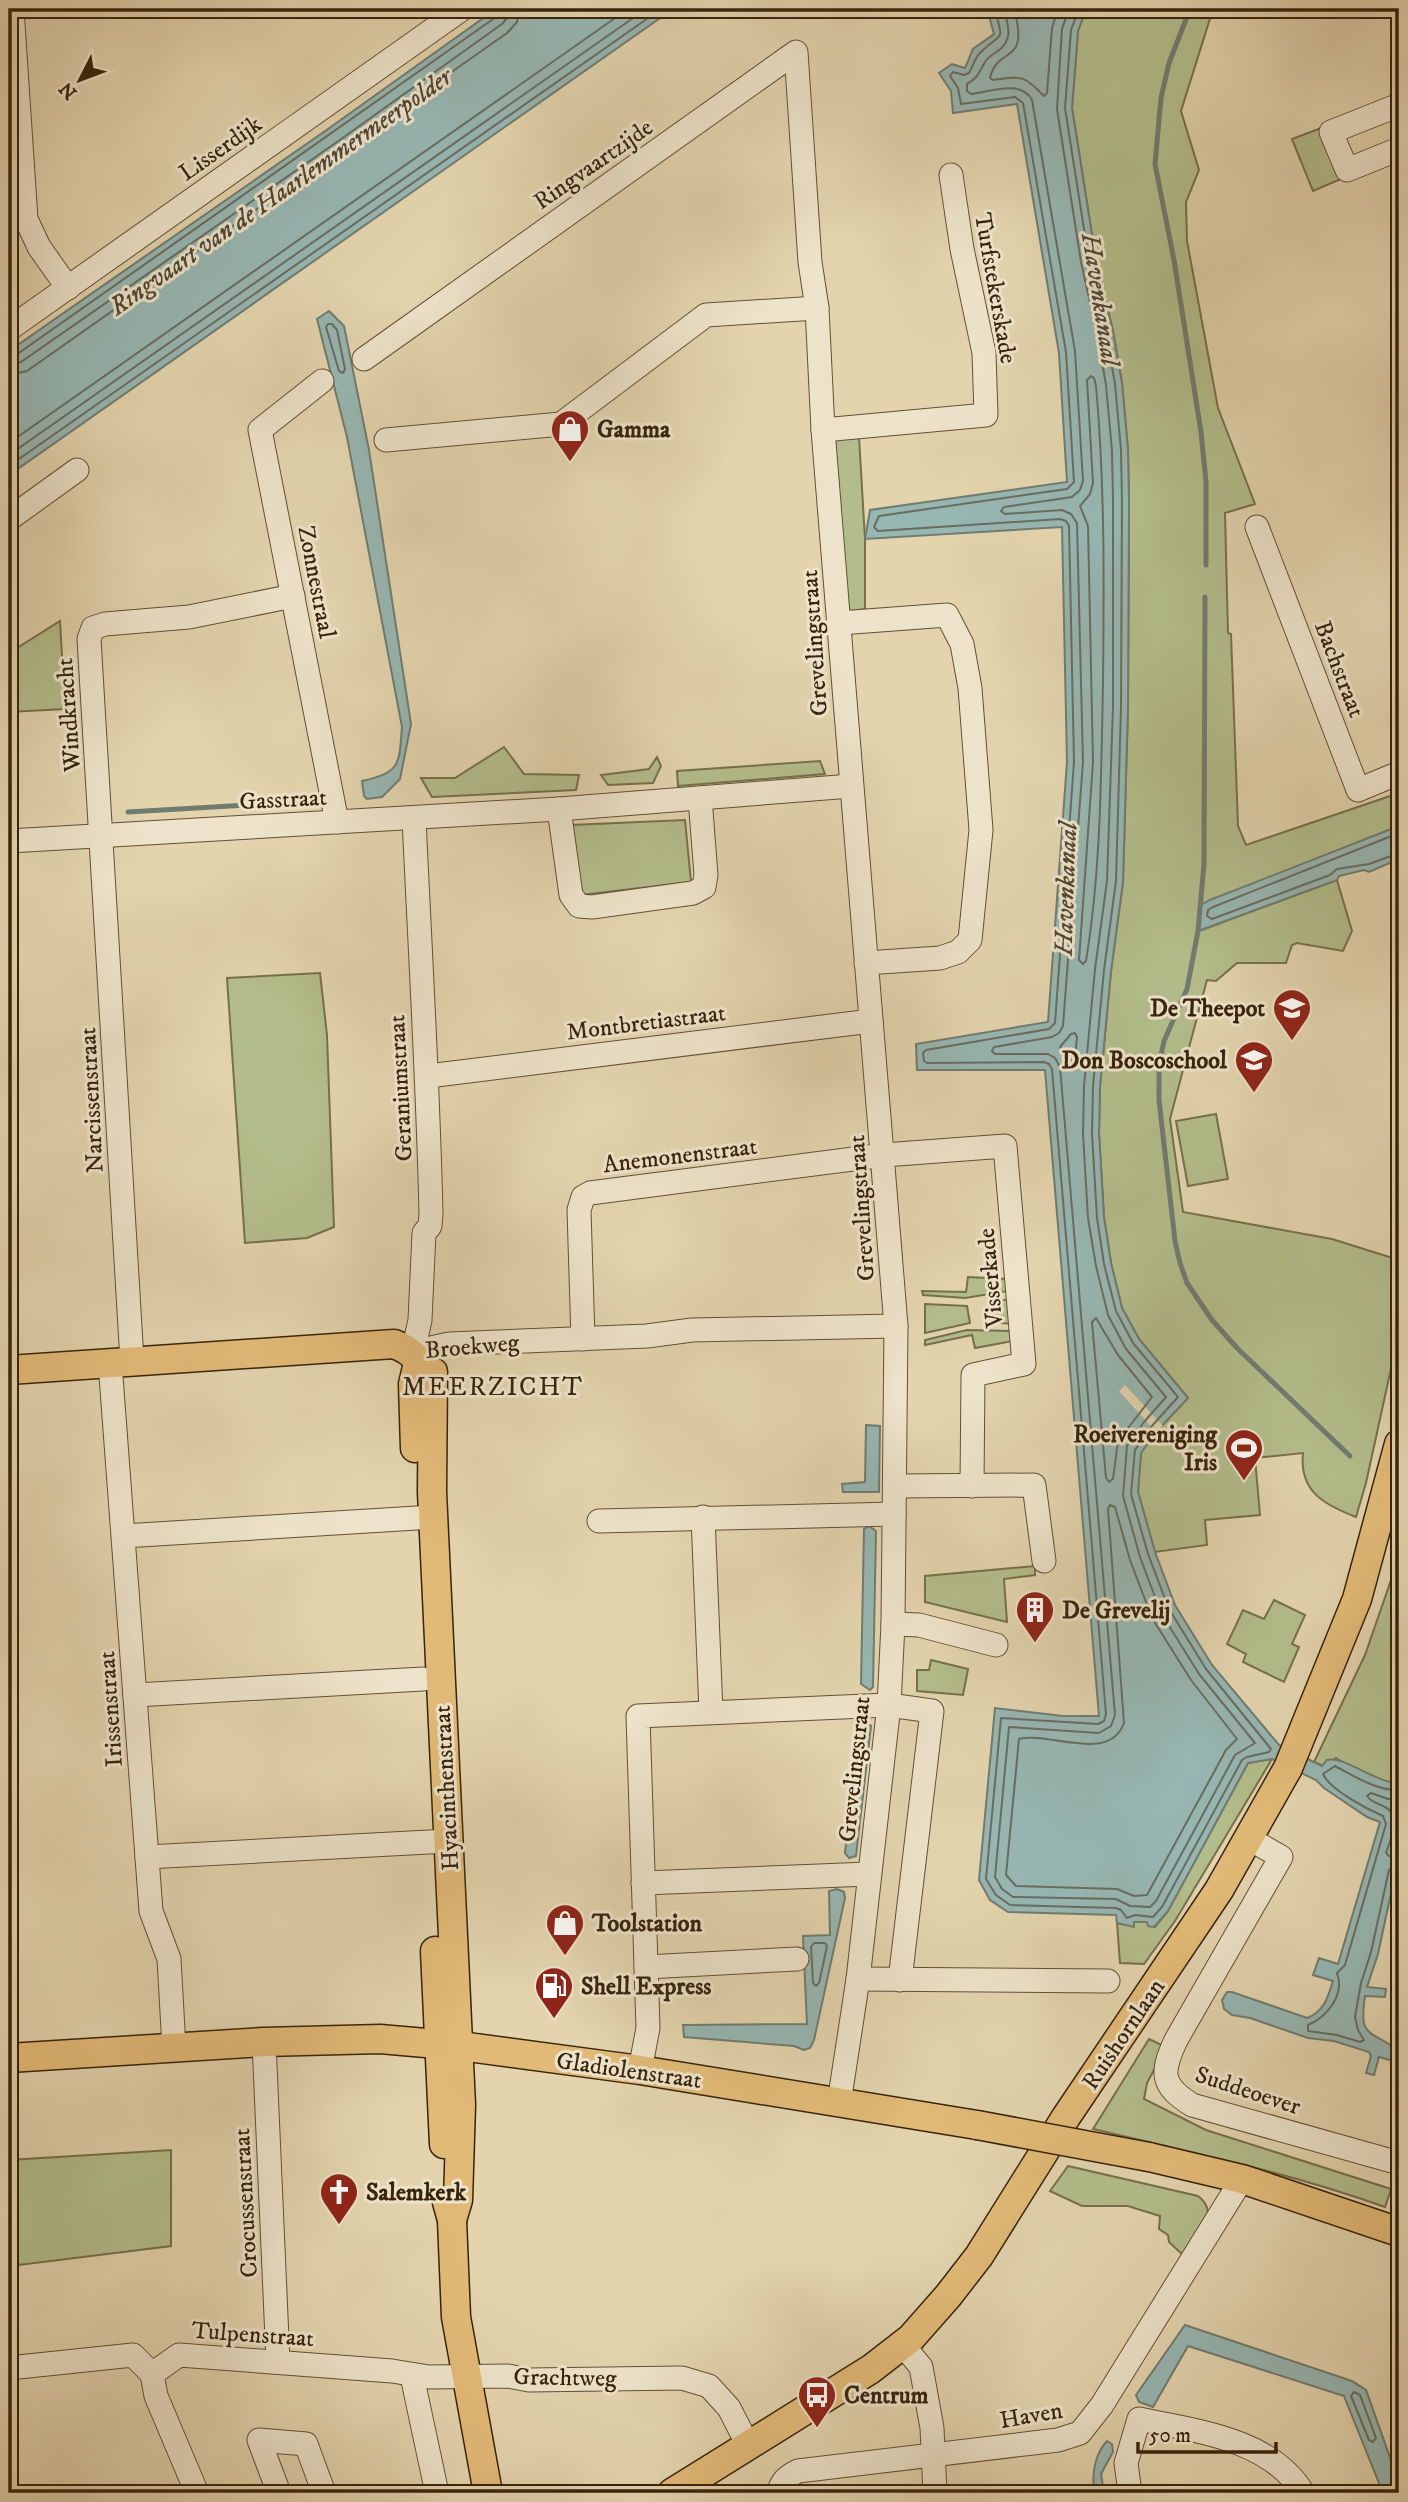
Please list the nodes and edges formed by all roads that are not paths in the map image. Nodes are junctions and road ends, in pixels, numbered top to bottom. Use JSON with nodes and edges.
{"nodes":[{"id":1,"x":12,"y":9,"type":"edge"},
{"id":2,"x":462,"y":9,"type":"edge"},
{"id":3,"x":1399,"y":105,"type":"edge"},
{"id":4,"x":800,"y":121,"type":"joint"},
{"id":5,"x":1399,"y":149,"type":"edge"},
{"id":6,"x":951,"y":175,"type":"dead end"},
{"id":7,"x":68,"y":288,"type":"junction"},
{"id":8,"x":817,"y":308,"type":"junction"},
{"id":9,"x":9,"y":329,"type":"edge"},
{"id":10,"x":364,"y":359,"type":"dead end"},
{"id":11,"x":322,"y":381,"type":"dead end"},
{"id":12,"x":823,"y":430,"type":"junction"},
{"id":13,"x":386,"y":440,"type":"dead end"},
{"id":14,"x":77,"y":470,"type":"dead end"},
{"id":15,"x":9,"y":519,"type":"edge"},
{"id":16,"x":1257,"y":527,"type":"dead end"},
{"id":17,"x":293,"y":596,"type":"junction"},
{"id":18,"x":840,"y":623,"type":"junction"},
{"id":19,"x":1399,"y":773,"type":"edge"},
{"id":20,"x":851,"y":786,"type":"junction"},
{"id":21,"x":700,"y":798,"type":"junction"},
{"id":22,"x":559,"y":809,"type":"junction"},
{"id":23,"x":414,"y":818,"type":"junction"},
{"id":24,"x":337,"y":822,"type":"junction"},
{"id":25,"x":102,"y":835,"type":"junction"},
{"id":26,"x":9,"y":841,"type":"edge"},
{"id":27,"x":866,"y":963,"type":"junction"},
{"id":28,"x":871,"y":1021,"type":"junction"},
{"id":29,"x":428,"y":1076,"type":"junction"},
{"id":30,"x":884,"y":1155,"type":"junction"},
{"id":31,"x":896,"y":1326,"type":"junction"},
{"id":32,"x":583,"y":1339,"type":"junction"},
{"id":33,"x":416,"y":1357,"type":"junction"},
{"id":34,"x":121,"y":1362,"type":"junction"},
{"id":35,"x":9,"y":1370,"type":"edge"},
{"id":36,"x":1399,"y":1444,"type":"edge"},
{"id":37,"x":895,"y":1486,"type":"junction"},
{"id":38,"x":972,"y":1486,"type":"junction"},
{"id":39,"x":894,"y":1514,"type":"junction"},
{"id":40,"x":425,"y":1517,"type":"junction"},
{"id":41,"x":703,"y":1517,"type":"junction"},
{"id":42,"x":599,"y":1521,"type":"dead end"},
{"id":43,"x":124,"y":1536,"type":"junction"},
{"id":44,"x":1044,"y":1561,"type":"dead end"},
{"id":45,"x":893,"y":1624,"type":"junction"},
{"id":46,"x":996,"y":1645,"type":"dead end"},
{"id":47,"x":423,"y":1679,"type":"junction"},
{"id":48,"x":135,"y":1695,"type":"junction"},
{"id":49,"x":889,"y":1705,"type":"junction"},
{"id":50,"x":711,"y":1712,"type":"junction"},
{"id":51,"x":1248,"y":1838,"type":"junction"},
{"id":52,"x":439,"y":1842,"type":"junction"},
{"id":53,"x":147,"y":1857,"type":"junction"},
{"id":54,"x":869,"y":1874,"type":"junction"},
{"id":55,"x":643,"y":1883,"type":"junction"},
{"id":56,"x":797,"y":1959,"type":"dead end"},
{"id":57,"x":646,"y":1967,"type":"junction"},
{"id":58,"x":858,"y":1979,"type":"junction"},
{"id":59,"x":900,"y":1980,"type":"junction"},
{"id":60,"x":1108,"y":1981,"type":"dead end"},
{"id":61,"x":264,"y":2042,"type":"junction"},
{"id":62,"x":449,"y":2045,"type":"junction"},
{"id":63,"x":174,"y":2048,"type":"junction"},
{"id":64,"x":9,"y":2058,"type":"edge"},
{"id":65,"x":640,"y":2070,"type":"junction"},
{"id":66,"x":839,"y":2103,"type":"junction"},
{"id":67,"x":1399,"y":2163,"type":"edge"},
{"id":68,"x":1242,"y":2179,"type":"junction"},
{"id":69,"x":1399,"y":2232,"type":"edge"},
{"id":70,"x":902,"y":2344,"type":"junction"},
{"id":71,"x":278,"y":2362,"type":"junction"},
{"id":72,"x":9,"y":2368,"type":"edge"},
{"id":73,"x":152,"y":2374,"type":"junction"},
{"id":74,"x":412,"y":2376,"type":"junction"},
{"id":75,"x":466,"y":2376,"type":"junction"},
{"id":76,"x":1102,"y":2404,"type":"junction"},
{"id":77,"x":1139,"y":2419,"type":"junction"},
{"id":78,"x":749,"y":2447,"type":"junction"},
{"id":79,"x":933,"y":2454,"type":"junction"},
{"id":80,"x":780,"y":2488,"type":"edge"},
{"id":81,"x":197,"y":2493,"type":"edge"},
{"id":82,"x":279,"y":2493,"type":"edge"},
{"id":83,"x":324,"y":2493,"type":"edge"},
{"id":84,"x":437,"y":2493,"type":"edge"},
{"id":85,"x":488,"y":2493,"type":"edge"},
{"id":86,"x":672,"y":2493,"type":"edge"},
{"id":87,"x":935,"y":2493,"type":"edge"},
{"id":88,"x":1130,"y":2493,"type":"edge"},
{"id":89,"x":1303,"y":2493,"type":"edge"}],
"edges":[{"from":1,"to":7,"type":"street"},
{"from":2,"to":7,"type":"street","name":"Lisserdijk"},
{"from":3,"to":5,"type":"street"},
{"from":4,"to":8,"type":"street","name":"Grevelingstraat"},
{"from":4,"to":10,"type":"street","name":"Ringvaartzijde"},
{"from":6,"to":12,"type":"street","name":"Turfstekerskade"},
{"from":7,"to":9,"type":"street","name":"Lisserdijk"},
{"from":8,"to":12,"type":"street","name":"Grevelingstraat"},
{"from":8,"to":13,"type":"street"},
{"from":11,"to":17,"type":"street","name":"Zonnestraal"},
{"from":12,"to":18,"type":"street","name":"Grevelingstraat"},
{"from":14,"to":15,"type":"street"},
{"from":16,"to":19,"type":"street","name":"Bachstraat"},
{"from":17,"to":24,"type":"street","name":"Zonnestraal"},
{"from":17,"to":25,"type":"street","name":"Windkracht"},
{"from":18,"to":20,"type":"street","name":"Grevelingstraat"},
{"from":18,"to":27,"type":"street"},
{"from":20,"to":21,"type":"street","name":"Gasstraat"},
{"from":20,"to":27,"type":"street","name":"Grevelingstraat"},
{"from":21,"to":22,"type":"street","name":"Gasstraat"},
{"from":21,"to":22,"type":"street"},
{"from":22,"to":23,"type":"street","name":"Gasstraat"},
{"from":23,"to":24,"type":"street","name":"Gasstraat"},
{"from":23,"to":29,"type":"street","name":"Geraniumstraat"},
{"from":24,"to":25,"type":"street","name":"Gasstraat"},
{"from":25,"to":26,"type":"street","name":"Gasstraat"},
{"from":25,"to":34,"type":"street","name":"Narcissenstraat"},
{"from":27,"to":28,"type":"street","name":"Grevelingstraat"},
{"from":28,"to":29,"type":"street","name":"Montbretiastraat"},
{"from":28,"to":30,"type":"street","name":"Grevelingstraat"},
{"from":29,"to":33,"type":"street","name":"Geraniumstraat"},
{"from":30,"to":31,"type":"street","name":"Grevelingstraat"},
{"from":30,"to":32,"type":"street","name":"Anemonenstraat"},
{"from":30,"to":38,"type":"street","name":"Visserkade"},
{"from":31,"to":32,"type":"street","name":"Broekweg"},
{"from":31,"to":37,"type":"street","name":"Grevelingstraat"},
{"from":32,"to":33,"type":"street","name":"Broekweg"},
{"from":33,"to":34,"type":"main road","name":"Broekweg"},
{"from":33,"to":40,"type":"main road","name":"Hyacinthenstraat"},
{"from":34,"to":35,"type":"main road","name":"Broekweg"},
{"from":34,"to":43,"type":"street","name":"Irissenstraat"},
{"from":36,"to":51,"type":"main road","name":"Ruishornlaan"},
{"from":37,"to":38,"type":"street"},
{"from":37,"to":39,"type":"street","name":"Grevelingstraat"},
{"from":38,"to":44,"type":"street"},
{"from":39,"to":41,"type":"street"},
{"from":39,"to":45,"type":"street","name":"Grevelingstraat"},
{"from":40,"to":43,"type":"street"},
{"from":40,"to":47,"type":"main road","name":"Hyacinthenstraat"},
{"from":40,"to":52,"type":"main road","name":"Hyacinthenstraat"},
{"from":41,"to":42,"type":"street"},
{"from":41,"to":50,"type":"street"},
{"from":43,"to":48,"type":"street","name":"Irissenstraat"},
{"from":45,"to":46,"type":"street"},
{"from":45,"to":49,"type":"street","name":"Grevelingstraat"},
{"from":47,"to":48,"type":"street"},
{"from":47,"to":52,"type":"main road","name":"Hyacinthenstraat"},
{"from":48,"to":53,"type":"street","name":"Irissenstraat"},
{"from":49,"to":50,"type":"street"},
{"from":49,"to":54,"type":"street","name":"Grevelingstraat"},
{"from":49,"to":59,"type":"street"},
{"from":50,"to":55,"type":"street"},
{"from":51,"to":67,"type":"street","name":"Suddeoever"},
{"from":51,"to":70,"type":"main road","name":"Ruishornlaan"},
{"from":52,"to":53,"type":"street"},
{"from":52,"to":62,"type":"main road","name":"Hyacinthenstraat"},
{"from":53,"to":63,"type":"street","name":"Irissenstraat"},
{"from":54,"to":55,"type":"street"},
{"from":54,"to":58,"type":"street","name":"Grevelingstraat"},
{"from":55,"to":57,"type":"street"},
{"from":56,"to":57,"type":"street"},
{"from":57,"to":65,"type":"street"},
{"from":58,"to":59,"type":"street"},
{"from":58,"to":66,"type":"street","name":"Grevelingstraat"},
{"from":59,"to":60,"type":"street"},
{"from":61,"to":62,"type":"main road","name":"Gladiolenstraat"},
{"from":61,"to":63,"type":"main road","name":"Gladiolenstraat"},
{"from":61,"to":71,"type":"street","name":"Crocussenstraat"},
{"from":62,"to":65,"type":"main road","name":"Gladiolenstraat"},
{"from":62,"to":75,"type":"main road","name":"Hyacinthenstraat"},
{"from":63,"to":64,"type":"main road","name":"Gladiolenstraat"},
{"from":65,"to":66,"type":"main road","name":"Gladiolenstraat"},
{"from":66,"to":68,"type":"main road","name":"Gladiolenstraat","bridge":true},
{"from":68,"to":69,"type":"main road","name":"Gladiolenstraat"},
{"from":68,"to":76,"type":"street","name":"Haven"},
{"from":70,"to":78,"type":"main road","name":"Ruishornlaan"},
{"from":70,"to":79,"type":"street"},
{"from":71,"to":73,"type":"street","name":"Tulpenstraat"},
{"from":71,"to":74,"type":"street","name":"Tulpenstraat"},
{"from":72,"to":73,"type":"street"},
{"from":73,"to":81,"type":"street"},
{"from":74,"to":75,"type":"street","name":"Tulpenstraat"},
{"from":74,"to":84,"type":"street"},
{"from":75,"to":78,"type":"street","name":"Grachtweg"},
{"from":75,"to":85,"type":"main road"},
{"from":76,"to":77,"type":"street"},
{"from":76,"to":79,"type":"street","name":"Haven"},
{"from":77,"to":88,"type":"street"},
{"from":77,"to":89,"type":"street"},
{"from":78,"to":86,"type":"main road","name":"Ruishornlaan"},
{"from":79,"to":80,"type":"street","name":"Haven"},
{"from":79,"to":87,"type":"street"},
{"from":82,"to":83,"type":"street"}]}
